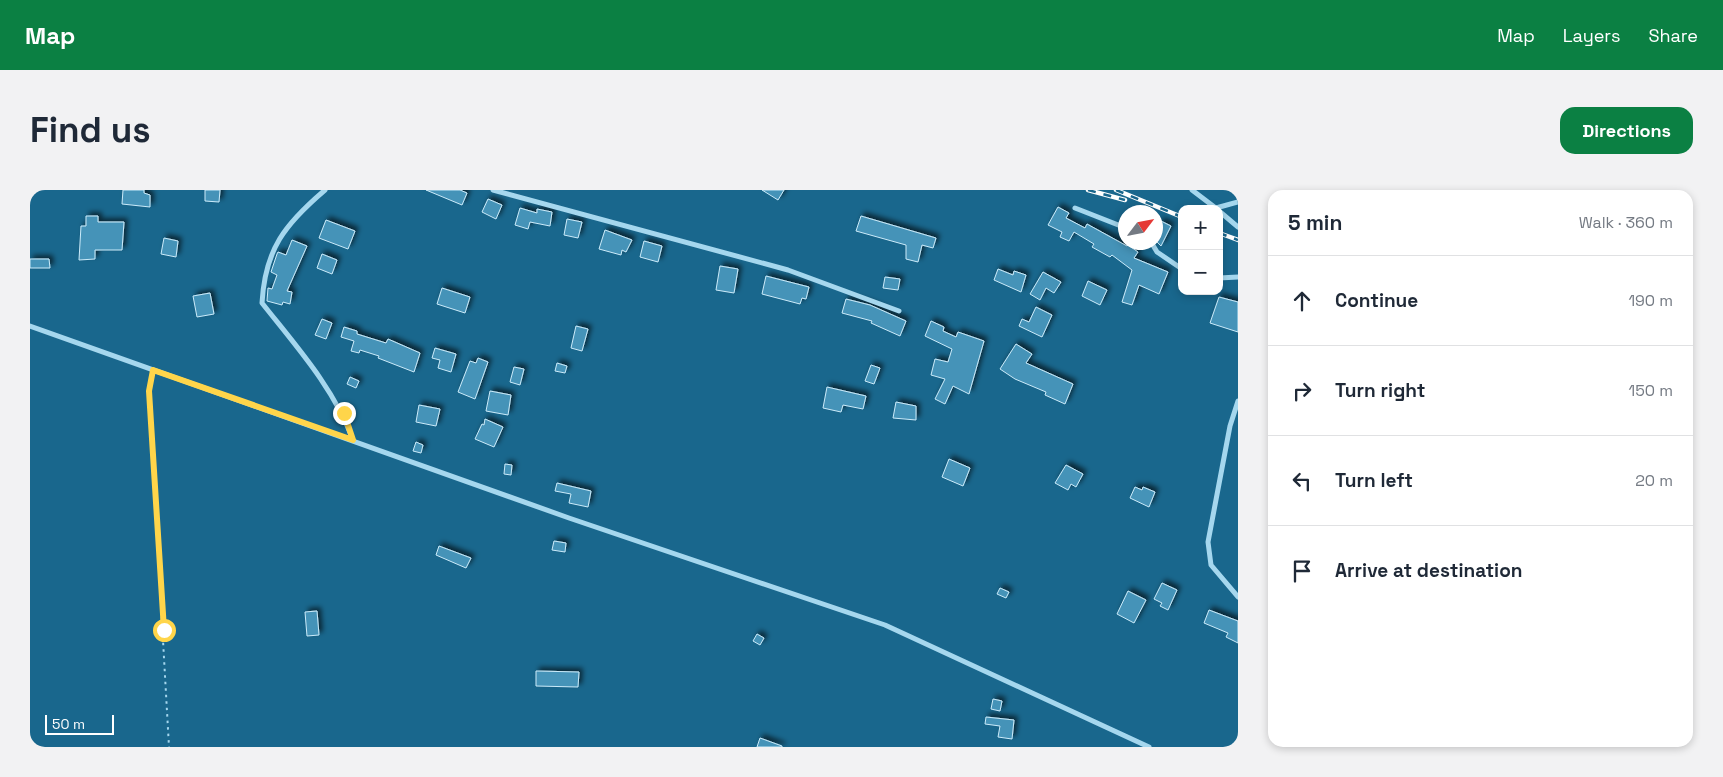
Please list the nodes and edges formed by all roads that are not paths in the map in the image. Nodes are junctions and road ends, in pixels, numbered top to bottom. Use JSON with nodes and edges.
{"nodes":[{"id":1,"x":324,"y":190,"type":"edge"},
{"id":2,"x":493,"y":190,"type":"edge"},
{"id":3,"x":1192,"y":190,"type":"edge"},
{"id":4,"x":1238,"y":202,"type":"edge"},
{"id":5,"x":1213,"y":205,"type":"edge"},
{"id":6,"x":1223,"y":207,"type":"edge"},
{"id":7,"x":1075,"y":208,"type":"dead end"},
{"id":8,"x":1223,"y":214,"type":"edge"},
{"id":9,"x":1118,"y":225,"type":"edge"},
{"id":10,"x":1238,"y":227,"type":"edge"},
{"id":11,"x":1156,"y":250,"type":"edge"},
{"id":12,"x":1178,"y":266,"type":"edge"},
{"id":13,"x":1238,"y":277,"type":"edge"},
{"id":14,"x":1223,"y":278,"type":"edge"},
{"id":15,"x":899,"y":311,"type":"dead end"},
{"id":16,"x":30,"y":326,"type":"edge"},
{"id":17,"x":1238,"y":401,"type":"edge"},
{"id":18,"x":353,"y":440,"type":"junction"},
{"id":19,"x":1238,"y":597,"type":"edge"},
{"id":20,"x":1149,"y":747,"type":"edge"}],
"edges":[{"from":1,"to":18,"type":"street"},
{"from":2,"to":15,"type":"street"},
{"from":3,"to":5,"type":"street"},
{"from":4,"to":6,"type":"street"},
{"from":7,"to":9,"type":"street"},
{"from":8,"to":10,"type":"street"},
{"from":11,"to":12,"type":"street"},
{"from":13,"to":14,"type":"street"},
{"from":16,"to":18,"type":"street"},
{"from":17,"to":19,"type":"street"},
{"from":18,"to":20,"type":"street"}]}
